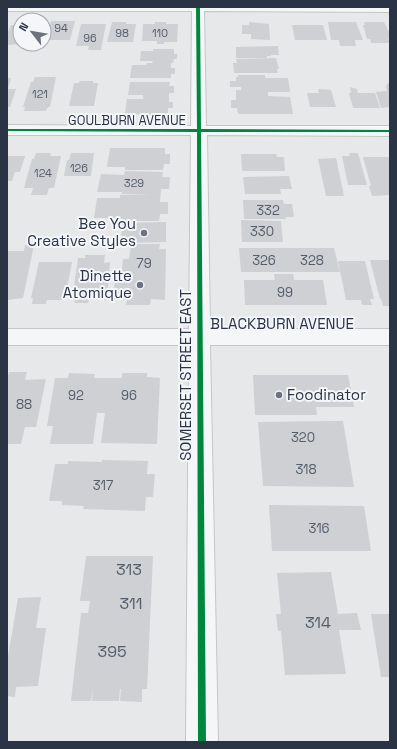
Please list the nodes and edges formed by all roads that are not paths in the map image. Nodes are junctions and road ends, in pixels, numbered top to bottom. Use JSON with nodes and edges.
{"nodes":[{"id":1,"x":7,"y":7,"type":"edge"},
{"id":2,"x":198,"y":7,"type":"edge"},
{"id":3,"x":390,"y":8,"type":"edge"},
{"id":4,"x":7,"y":130,"type":"edge"},
{"id":5,"x":199,"y":131,"type":"junction"},
{"id":6,"x":390,"y":132,"type":"edge"},
{"id":7,"x":7,"y":337,"type":"edge"},
{"id":8,"x":198,"y":337,"type":"junction"},
{"id":9,"x":390,"y":337,"type":"edge"},
{"id":10,"x":202,"y":742,"type":"edge"}],
"edges":[{"from":1,"to":2,"type":"street"},
{"from":2,"to":3,"type":"street"},
{"from":2,"to":5,"type":"street","name":"SOMERSET STREET EAST"},
{"from":4,"to":5,"type":"street","name":"GOULBURN AVENUE"},
{"from":5,"to":6,"type":"street","name":"GOULBURN AVENUE"},
{"from":5,"to":8,"type":"street","name":"SOMERSET STREET EAST"},
{"from":7,"to":8,"type":"street","name":"BLACKBURN AVENUE"},
{"from":8,"to":9,"type":"street","name":"BLACKBURN AVENUE"},
{"from":8,"to":10,"type":"street","name":"SOMERSET STREET EAST"}]}
